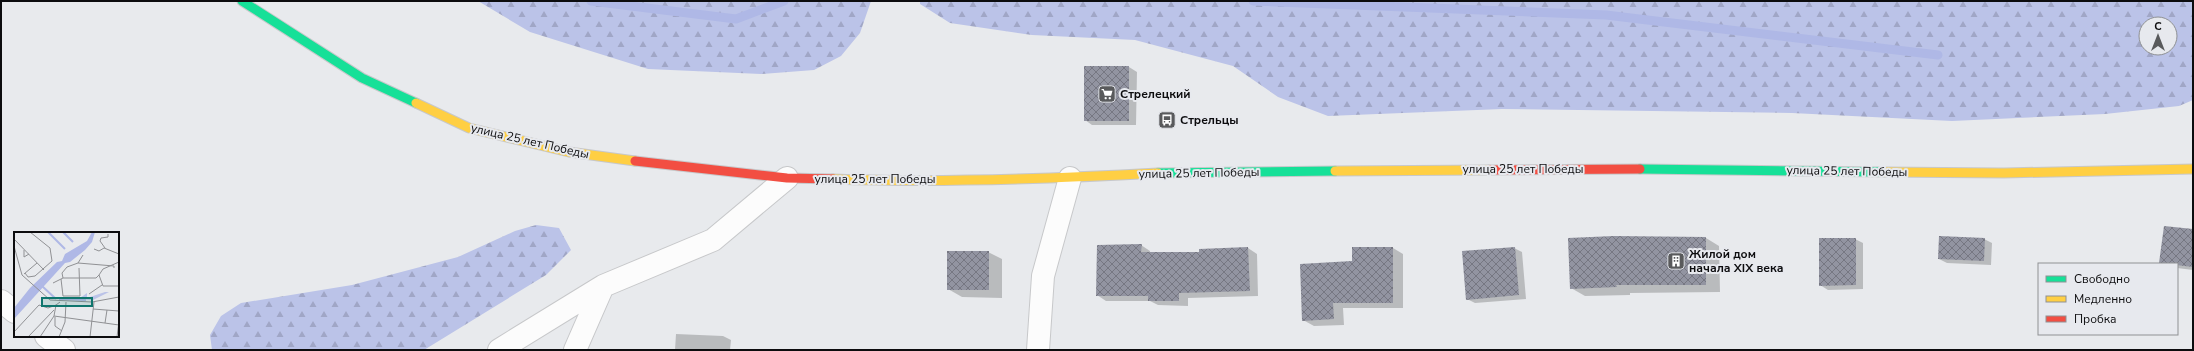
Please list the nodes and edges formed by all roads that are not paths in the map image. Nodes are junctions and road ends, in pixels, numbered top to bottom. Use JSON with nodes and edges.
{"nodes":[{"id":1,"x":242,"y":1,"type":"edge"},
{"id":2,"x":2193,"y":169,"type":"edge"},
{"id":3,"x":787,"y":178,"type":"junction"},
{"id":4,"x":1070,"y":178,"type":"junction"},
{"id":5,"x":603,"y":286,"type":"junction"},
{"id":6,"x":1,"y":302,"type":"edge"},
{"id":7,"x":14,"y":311,"type":"edge"},
{"id":8,"x":47,"y":337,"type":"edge"},
{"id":9,"x":64,"y":350,"type":"edge"},
{"id":10,"x":499,"y":350,"type":"edge"},
{"id":11,"x":575,"y":350,"type":"edge"},
{"id":12,"x":1038,"y":350,"type":"edge"}],
"edges":[{"from":1,"to":3,"type":"main road","name":"улица 25 лет Победы"},
{"from":2,"to":4,"type":"main road","name":"улица 25 лет Победы"},
{"from":3,"to":4,"type":"main road","name":"улица 25 лет Победы"},
{"from":3,"to":5,"type":"street"},
{"from":4,"to":12,"type":"street"},
{"from":5,"to":10,"type":"street"},
{"from":5,"to":11,"type":"street"},
{"from":6,"to":7,"type":"street"},
{"from":8,"to":9,"type":"street"}]}
